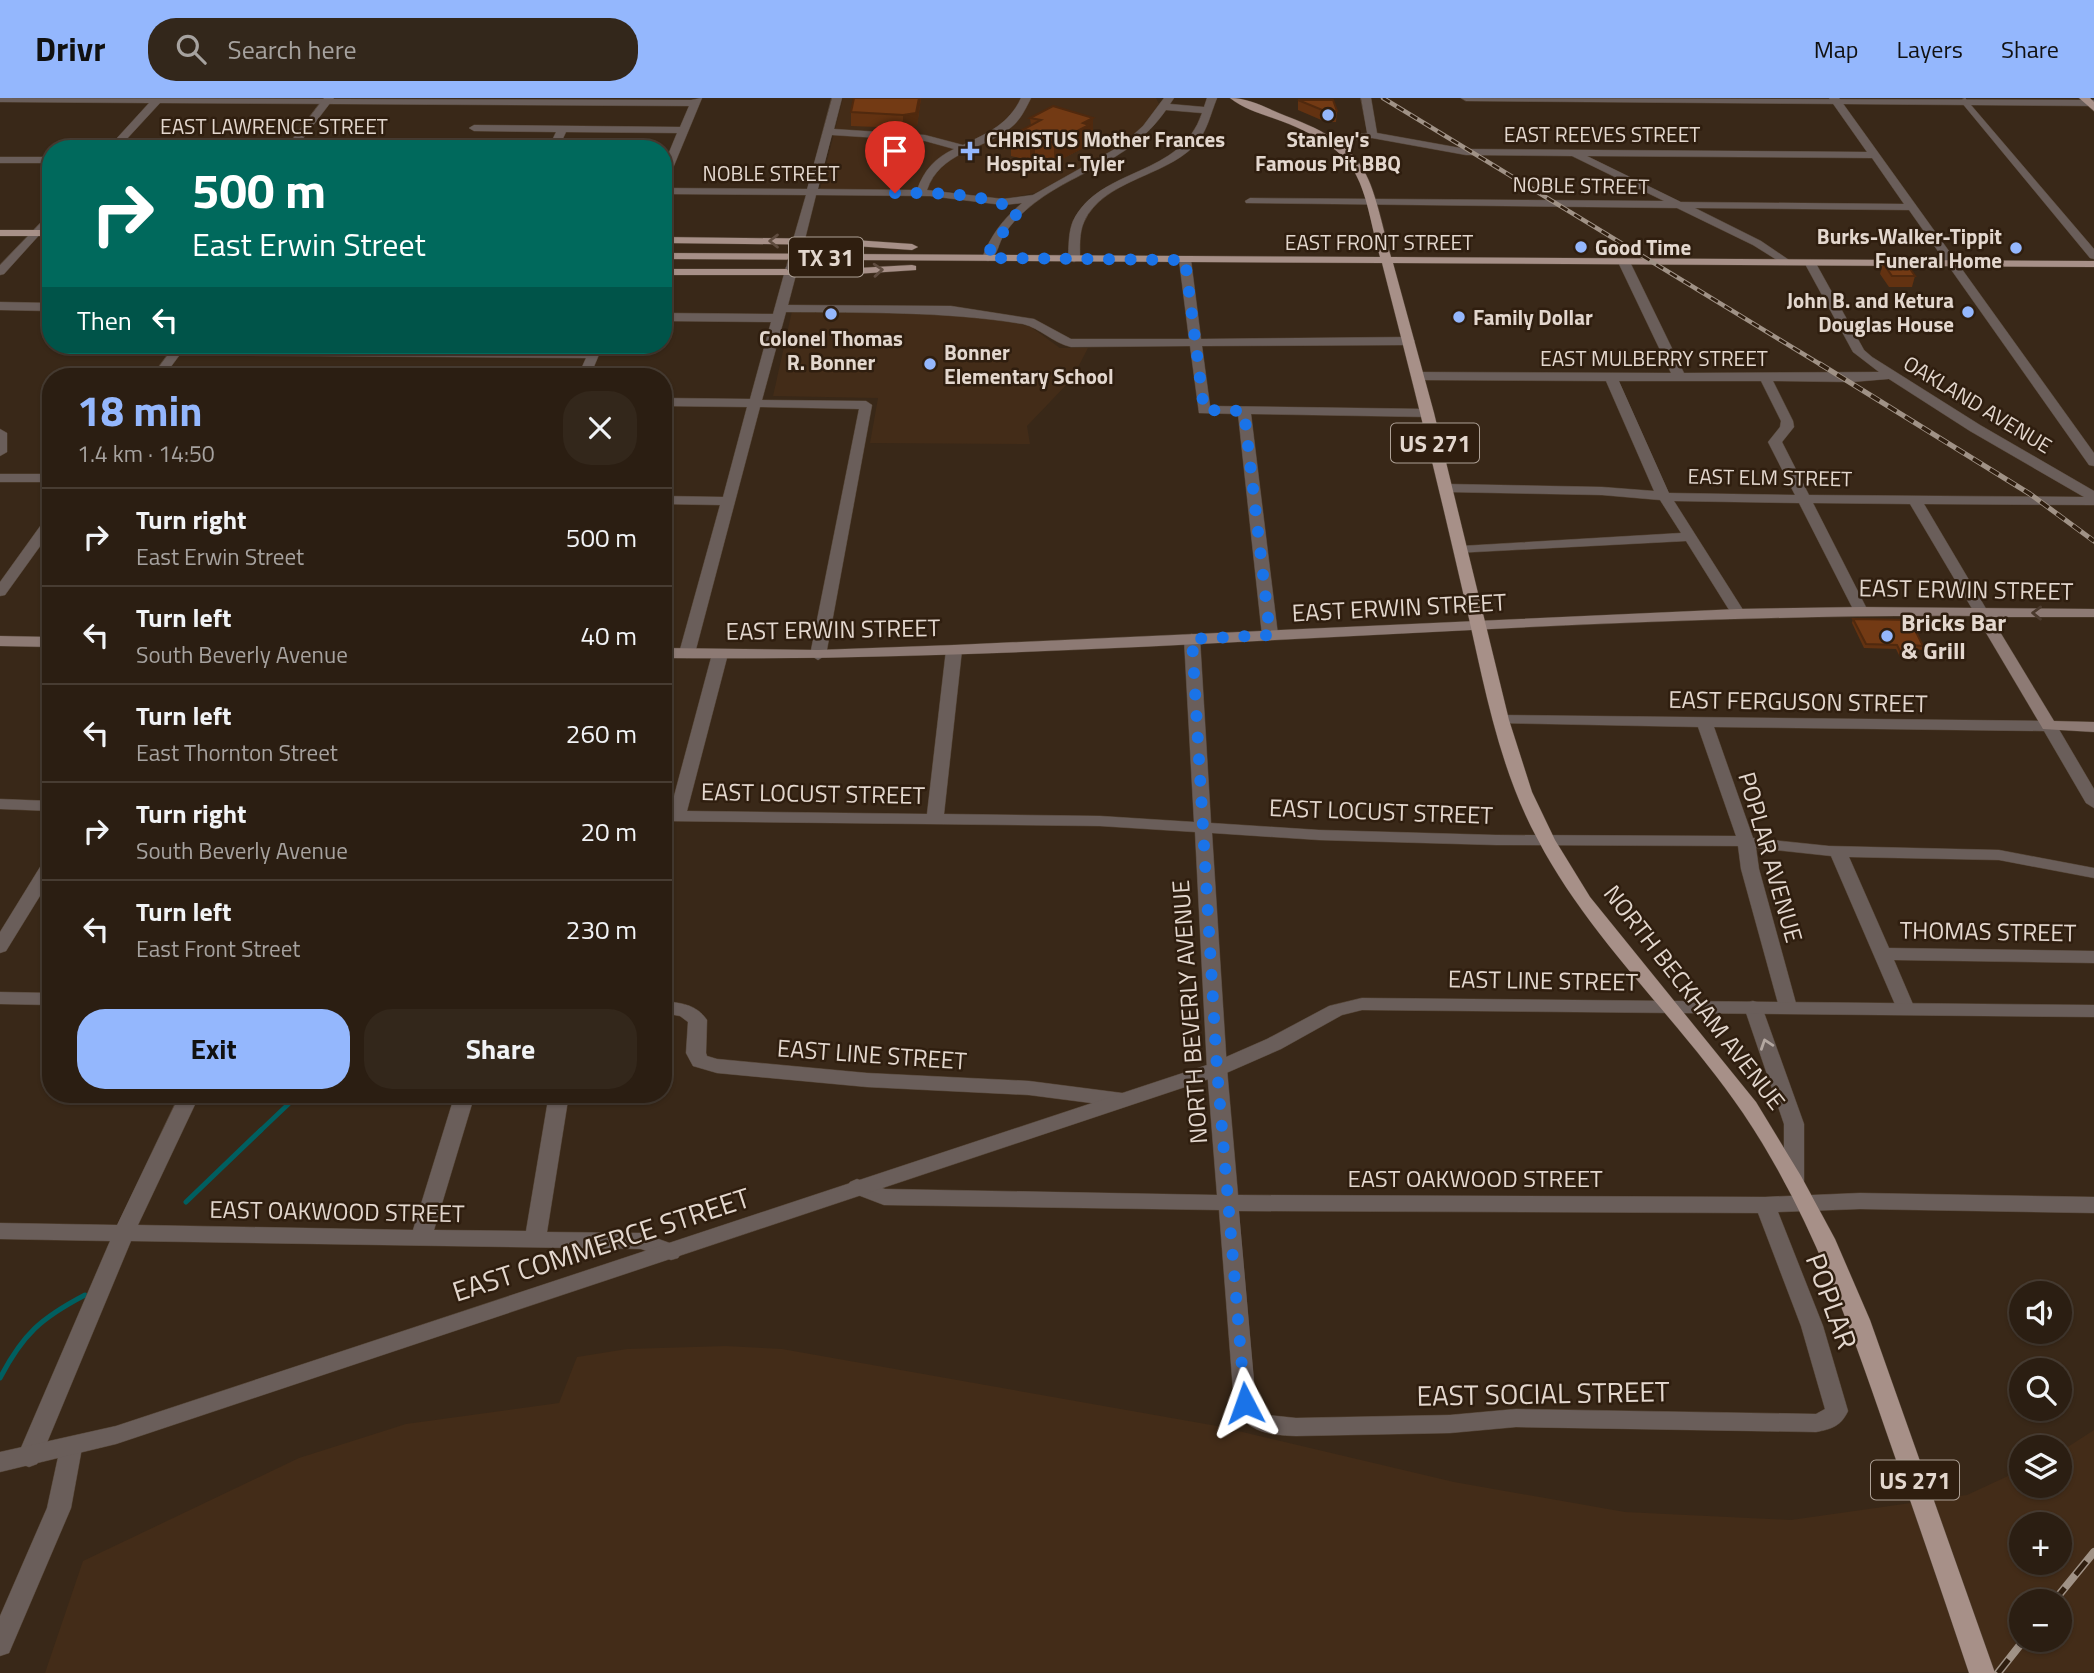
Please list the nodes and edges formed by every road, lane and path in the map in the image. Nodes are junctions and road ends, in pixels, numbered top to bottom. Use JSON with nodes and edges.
{"nodes":[{"id":1,"x":837,"y":98,"type":"edge"},
{"id":2,"x":1026,"y":98,"type":"edge"},
{"id":3,"x":1212,"y":98,"type":"edge"},
{"id":4,"x":1235,"y":98,"type":"edge"},
{"id":5,"x":1366,"y":98,"type":"edge"},
{"id":6,"x":1466,"y":98,"type":"edge"},
{"id":7,"x":1572,"y":98,"type":"edge"},
{"id":8,"x":0,"y":99,"type":"edge"},
{"id":9,"x":159,"y":99,"type":"edge"},
{"id":10,"x":328,"y":99,"type":"edge"},
{"id":11,"x":1730,"y":99,"type":"edge"},
{"id":12,"x":1835,"y":99,"type":"edge"},
{"id":13,"x":696,"y":100,"type":"edge"},
{"id":14,"x":1166,"y":101,"type":"edge"},
{"id":15,"x":1965,"y":101,"type":"junction"},
{"id":16,"x":2090,"y":103,"type":"edge"},
{"id":17,"x":1206,"y":110,"type":"junction"},
{"id":18,"x":474,"y":128,"type":"dead end"},
{"id":19,"x":563,"y":128,"type":"junction"},
{"id":20,"x":683,"y":130,"type":"junction"},
{"id":21,"x":829,"y":132,"type":"junction"},
{"id":22,"x":1373,"y":135,"type":"junction"},
{"id":23,"x":121,"y":140,"type":"edge"},
{"id":24,"x":297,"y":140,"type":"edge"},
{"id":25,"x":557,"y":140,"type":"edge"},
{"id":26,"x":1330,"y":141,"type":"junction"},
{"id":27,"x":964,"y":148,"type":"junction"},
{"id":28,"x":1574,"y":153,"type":"junction"},
{"id":29,"x":1876,"y":155,"type":"junction"},
{"id":30,"x":672,"y":158,"type":"edge"},
{"id":31,"x":0,"y":160,"type":"edge"},
{"id":32,"x":42,"y":160,"type":"edge"},
{"id":33,"x":672,"y":191,"type":"edge"},
{"id":34,"x":812,"y":192,"type":"junction"},
{"id":35,"x":920,"y":193,"type":"junction"},
{"id":36,"x":1035,"y":198,"type":"junction"},
{"id":37,"x":1250,"y":201,"type":"dead end"},
{"id":38,"x":1372,"y":201,"type":"junction"},
{"id":39,"x":1003,"y":202,"type":"junction"},
{"id":40,"x":1680,"y":206,"type":"junction"},
{"id":41,"x":1913,"y":207,"type":"junction"},
{"id":42,"x":1018,"y":212,"type":"junction"},
{"id":43,"x":42,"y":225,"type":"edge"},
{"id":44,"x":0,"y":233,"type":"edge"},
{"id":45,"x":35,"y":233,"type":"junction"},
{"id":46,"x":42,"y":233,"type":"edge"},
{"id":47,"x":672,"y":240,"type":"edge"},
{"id":48,"x":798,"y":244,"type":"junction"},
{"id":49,"x":672,"y":256,"type":"edge"},
{"id":50,"x":2094,"y":256,"type":"edge"},
{"id":51,"x":988,"y":258,"type":"junction"},
{"id":52,"x":1074,"y":259,"type":"junction"},
{"id":53,"x":1185,"y":260,"type":"junction"},
{"id":54,"x":1386,"y":261,"type":"junction"},
{"id":55,"x":1624,"y":261,"type":"junction"},
{"id":56,"x":1785,"y":262,"type":"junction"},
{"id":57,"x":1810,"y":262,"type":"junction"},
{"id":58,"x":1952,"y":264,"type":"junction"},
{"id":59,"x":2094,"y":264,"type":"edge"},
{"id":60,"x":791,"y":270,"type":"junction"},
{"id":61,"x":0,"y":272,"type":"edge"},
{"id":62,"x":672,"y":272,"type":"edge"},
{"id":63,"x":0,"y":306,"type":"edge"},
{"id":64,"x":42,"y":307,"type":"edge"},
{"id":65,"x":779,"y":313,"type":"junction"},
{"id":66,"x":672,"y":317,"type":"edge"},
{"id":67,"x":1196,"y":341,"type":"junction"},
{"id":68,"x":1409,"y":341,"type":"junction"},
{"id":69,"x":1890,"y":375,"type":"junction"},
{"id":70,"x":1418,"y":376,"type":"junction"},
{"id":71,"x":1611,"y":377,"type":"junction"},
{"id":72,"x":1679,"y":377,"type":"junction"},
{"id":73,"x":1765,"y":377,"type":"junction"},
{"id":74,"x":672,"y":402,"type":"edge"},
{"id":75,"x":755,"y":403,"type":"junction"},
{"id":76,"x":1244,"y":411,"type":"junction"},
{"id":77,"x":1428,"y":413,"type":"junction"},
{"id":78,"x":0,"y":436,"type":"edge"},
{"id":79,"x":0,"y":453,"type":"edge"},
{"id":80,"x":2094,"y":462,"type":"edge"},
{"id":81,"x":0,"y":478,"type":"edge"},
{"id":82,"x":42,"y":478,"type":"edge"},
{"id":83,"x":1447,"y":488,"type":"junction"},
{"id":84,"x":1663,"y":496,"type":"junction"},
{"id":85,"x":1802,"y":499,"type":"junction"},
{"id":86,"x":2094,"y":499,"type":"edge"},
{"id":87,"x":672,"y":500,"type":"edge"},
{"id":88,"x":1915,"y":500,"type":"junction"},
{"id":89,"x":727,"y":501,"type":"junction"},
{"id":90,"x":42,"y":534,"type":"edge"},
{"id":91,"x":1689,"y":537,"type":"junction"},
{"id":92,"x":1461,"y":550,"type":"junction"},
{"id":93,"x":0,"y":592,"type":"edge"},
{"id":94,"x":1861,"y":611,"type":"junction"},
{"id":95,"x":1981,"y":612,"type":"junction"},
{"id":96,"x":1738,"y":613,"type":"junction"},
{"id":97,"x":2094,"y":613,"type":"edge"},
{"id":98,"x":1479,"y":626,"type":"junction"},
{"id":99,"x":1270,"y":635,"type":"junction"},
{"id":100,"x":1192,"y":639,"type":"junction"},
{"id":101,"x":0,"y":640,"type":"edge"},
{"id":102,"x":42,"y":642,"type":"edge"},
{"id":103,"x":954,"y":650,"type":"junction"},
{"id":104,"x":672,"y":653,"type":"edge"},
{"id":105,"x":687,"y":653,"type":"junction"},
{"id":106,"x":720,"y":654,"type":"junction"},
{"id":107,"x":818,"y":655,"type":"junction"},
{"id":108,"x":1501,"y":720,"type":"junction"},
{"id":109,"x":1704,"y":722,"type":"junction"},
{"id":110,"x":2049,"y":726,"type":"junction"},
{"id":111,"x":2094,"y":727,"type":"edge"},
{"id":112,"x":2094,"y":803,"type":"edge"},
{"id":113,"x":0,"y":804,"type":"edge"},
{"id":114,"x":42,"y":806,"type":"edge"},
{"id":115,"x":672,"y":810,"type":"edge"},
{"id":116,"x":672,"y":816,"type":"edge"},
{"id":117,"x":935,"y":819,"type":"junction"},
{"id":118,"x":1204,"y":828,"type":"junction"},
{"id":119,"x":1546,"y":840,"type":"junction"},
{"id":120,"x":1746,"y":841,"type":"junction"},
{"id":121,"x":1838,"y":852,"type":"junction"},
{"id":122,"x":2094,"y":873,"type":"edge"},
{"id":123,"x":42,"y":878,"type":"edge"},
{"id":124,"x":0,"y":947,"type":"edge"},
{"id":125,"x":1881,"y":954,"type":"junction"},
{"id":126,"x":2094,"y":957,"type":"edge"},
{"id":127,"x":0,"y":998,"type":"edge"},
{"id":128,"x":42,"y":999,"type":"edge"},
{"id":129,"x":1669,"y":1006,"type":"junction"},
{"id":130,"x":1754,"y":1007,"type":"junction"},
{"id":131,"x":1788,"y":1007,"type":"junction"},
{"id":132,"x":672,"y":1008,"type":"edge"},
{"id":133,"x":1906,"y":1009,"type":"junction"},
{"id":134,"x":2094,"y":1011,"type":"edge"},
{"id":135,"x":1217,"y":1069,"type":"junction"},
{"id":136,"x":1122,"y":1100,"type":"junction"},
{"id":137,"x":186,"y":1103,"type":"edge"},
{"id":138,"x":462,"y":1103,"type":"edge"},
{"id":139,"x":558,"y":1103,"type":"edge"},
{"id":140,"x":1794,"y":1181,"type":"junction"},
{"id":141,"x":857,"y":1187,"type":"junction"},
{"id":142,"x":1230,"y":1203,"type":"junction"},
{"id":143,"x":1806,"y":1204,"type":"junction"},
{"id":144,"x":1765,"y":1205,"type":"junction"},
{"id":145,"x":2094,"y":1205,"type":"edge"},
{"id":146,"x":0,"y":1231,"type":"edge"},
{"id":147,"x":124,"y":1233,"type":"junction"},
{"id":148,"x":421,"y":1239,"type":"junction"},
{"id":149,"x":535,"y":1241,"type":"junction"},
{"id":150,"x":671,"y":1252,"type":"junction"},
{"id":151,"x":1833,"y":1418,"type":"joint"},
{"id":152,"x":1254,"y":1420,"type":"joint"},
{"id":153,"x":71,"y":1448,"type":"junction"},
{"id":154,"x":29,"y":1457,"type":"junction"},
{"id":155,"x":0,"y":1462,"type":"edge"},
{"id":156,"x":0,"y":1645,"type":"edge"},
{"id":157,"x":1982,"y":1673,"type":"edge"}],
"edges":[{"from":1,"to":21,"type":"street"},
{"from":2,"to":27,"type":"street"},
{"from":3,"to":17,"type":"street"},
{"from":4,"to":26,"type":"main road"},
{"from":5,"to":22,"type":"street"},
{"from":6,"to":7,"type":"street"},
{"from":7,"to":11,"type":"street"},
{"from":8,"to":9,"type":"street"},
{"from":9,"to":10,"type":"street"},
{"from":9,"to":23,"type":"street"},
{"from":10,"to":13,"type":"street"},
{"from":10,"to":24,"type":"street"},
{"from":11,"to":12,"type":"street"},
{"from":12,"to":15,"type":"street"},
{"from":12,"to":29,"type":"street"},
{"from":13,"to":20,"type":"street"},
{"from":14,"to":17,"type":"street"},
{"from":14,"to":36,"type":"street"},
{"from":15,"to":16,"type":"street"},
{"from":15,"to":50,"type":"street"},
{"from":17,"to":52,"type":"street"},
{"from":18,"to":19,"type":"street"},
{"from":19,"to":20,"type":"street"},
{"from":19,"to":25,"type":"street"},
{"from":20,"to":30,"type":"street"},
{"from":21,"to":27,"type":"street"},
{"from":21,"to":34,"type":"street"},
{"from":22,"to":26,"type":"street","name":"EAST REEVES STREET"},
{"from":22,"to":28,"type":"street","name":"EAST REEVES STREET"},
{"from":26,"to":38,"type":"main road"},
{"from":27,"to":35,"type":"street"},
{"from":28,"to":29,"type":"street","name":"EAST REEVES STREET"},
{"from":28,"to":40,"type":"street"},
{"from":29,"to":41,"type":"street"},
{"from":31,"to":32,"type":"street"},
{"from":33,"to":34,"type":"street","name":"NOBLE STREET"},
{"from":34,"to":35,"type":"street","name":"NOBLE STREET"},
{"from":34,"to":48,"type":"street"},
{"from":35,"to":39,"type":"street","name":"NOBLE STREET"},
{"from":36,"to":39,"type":"street","name":"NOBLE STREET"},
{"from":36,"to":42,"type":"street"},
{"from":37,"to":38,"type":"street","name":"NOBLE STREET"},
{"from":38,"to":40,"type":"street","name":"NOBLE STREET"},
{"from":38,"to":54,"type":"main road"},
{"from":39,"to":42,"type":"street","name":"NOBLE STREET"},
{"from":40,"to":41,"type":"street","name":"NOBLE STREET"},
{"from":40,"to":56,"type":"street"},
{"from":41,"to":58,"type":"street"},
{"from":42,"to":51,"type":"street"},
{"from":43,"to":45,"type":"street"},
{"from":44,"to":45,"type":"main road"},
{"from":45,"to":46,"type":"main road"},
{"from":45,"to":61,"type":"street"},
{"from":48,"to":47,"type":"main road","one_way":true},
{"from":48,"to":51,"type":"main road"},
{"from":48,"to":60,"type":"street","bridge":true},
{"from":49,"to":51,"type":"main road","name":"EAST FRONT STREET","number":"TX 31"},
{"from":51,"to":52,"type":"main road","name":"EAST FRONT STREET","number":"TX 31"},
{"from":60,"to":51,"type":"main road","one_way":true},
{"from":52,"to":53,"type":"main road","name":"EAST FRONT STREET","number":"TX 31"},
{"from":53,"to":54,"type":"main road","name":"EAST FRONT STREET","number":"TX 31"},
{"from":53,"to":67,"type":"street"},
{"from":54,"to":55,"type":"main road","name":"EAST FRONT STREET","number":"TX 31"},
{"from":54,"to":68,"type":"main road","number":"US 271"},
{"from":55,"to":56,"type":"main road","name":"EAST FRONT STREET","number":"TX 31"},
{"from":55,"to":72,"type":"street"},
{"from":56,"to":57,"type":"main road","name":"EAST FRONT STREET","number":"TX 31"},
{"from":57,"to":58,"type":"main road","name":"EAST FRONT STREET","number":"TX 31"},
{"from":57,"to":69,"type":"street","name":"OAKLAND AVENUE"},
{"from":58,"to":59,"type":"main road","name":"EAST FRONT STREET","number":"TX 31"},
{"from":58,"to":80,"type":"street"},
{"from":60,"to":62,"type":"main road"},
{"from":60,"to":65,"type":"street"},
{"from":63,"to":64,"type":"street"},
{"from":65,"to":66,"type":"street"},
{"from":65,"to":67,"type":"street"},
{"from":65,"to":75,"type":"street"},
{"from":67,"to":68,"type":"street"},
{"from":67,"to":76,"type":"street"},
{"from":68,"to":70,"type":"main road","number":"US 271"},
{"from":69,"to":73,"type":"street","name":"EAST MULBERRY STREET"},
{"from":69,"to":86,"type":"street","name":"OAKLAND AVENUE"},
{"from":70,"to":71,"type":"street","name":"EAST MULBERRY STREET"},
{"from":70,"to":77,"type":"main road","number":"US 271"},
{"from":71,"to":72,"type":"street","name":"EAST MULBERRY STREET"},
{"from":71,"to":84,"type":"street"},
{"from":72,"to":73,"type":"street","name":"EAST MULBERRY STREET"},
{"from":73,"to":85,"type":"street"},
{"from":74,"to":75,"type":"street"},
{"from":75,"to":89,"type":"street"},
{"from":75,"to":107,"type":"street"},
{"from":76,"to":77,"type":"street"},
{"from":76,"to":99,"type":"street"},
{"from":77,"to":83,"type":"main road","number":"US 271"},
{"from":78,"to":79,"type":"street"},
{"from":81,"to":82,"type":"street"},
{"from":83,"to":84,"type":"street","name":"EAST ELM STREET"},
{"from":83,"to":92,"type":"main road","number":"US 271"},
{"from":84,"to":85,"type":"street","name":"EAST ELM STREET"},
{"from":84,"to":91,"type":"street"},
{"from":85,"to":88,"type":"street","name":"EAST ELM STREET"},
{"from":85,"to":94,"type":"street"},
{"from":86,"to":88,"type":"street","name":"EAST ELM STREET"},
{"from":87,"to":89,"type":"street"},
{"from":88,"to":95,"type":"street"},
{"from":89,"to":105,"type":"street"},
{"from":90,"to":93,"type":"street"},
{"from":91,"to":92,"type":"street"},
{"from":91,"to":96,"type":"street"},
{"from":92,"to":98,"type":"main road","number":"US 271"},
{"from":94,"to":95,"type":"main road","name":"EAST ERWIN STREET"},
{"from":94,"to":96,"type":"main road","name":"EAST ERWIN STREET"},
{"from":97,"to":95,"type":"main road","name":"EAST ERWIN STREET","one_way":true},
{"from":95,"to":110,"type":"main road"},
{"from":96,"to":98,"type":"main road","name":"EAST ERWIN STREET"},
{"from":98,"to":99,"type":"main road","name":"EAST ERWIN STREET"},
{"from":98,"to":108,"type":"main road","name":"NORTH BECKHAM AVENUE","number":"US 271"},
{"from":99,"to":100,"type":"main road","name":"EAST ERWIN STREET"},
{"from":100,"to":103,"type":"main road","name":"EAST ERWIN STREET"},
{"from":100,"to":118,"type":"street","name":"NORTH BEVERLY AVENUE"},
{"from":101,"to":102,"type":"main road"},
{"from":103,"to":107,"type":"main road","name":"EAST ERWIN STREET"},
{"from":103,"to":117,"type":"street"},
{"from":104,"to":105,"type":"main road","name":"EAST ERWIN STREET"},
{"from":105,"to":106,"type":"main road","name":"EAST ERWIN STREET"},
{"from":106,"to":107,"type":"main road","name":"EAST ERWIN STREET"},
{"from":106,"to":115,"type":"street"},
{"from":108,"to":109,"type":"street","name":"EAST FERGUSON STREET"},
{"from":108,"to":119,"type":"main road","name":"NORTH BECKHAM AVENUE","number":"US 271"},
{"from":109,"to":110,"type":"street","name":"EAST FERGUSON STREET"},
{"from":109,"to":120,"type":"street","name":"POPLAR AVENUE"},
{"from":110,"to":111,"type":"main road","name":"EAST FERGUSON STREET"},
{"from":110,"to":112,"type":"street"},
{"from":113,"to":114,"type":"street"},
{"from":116,"to":117,"type":"street","name":"EAST LOCUST STREET"},
{"from":117,"to":118,"type":"street","name":"EAST LOCUST STREET"},
{"from":118,"to":119,"type":"street","name":"EAST LOCUST STREET"},
{"from":118,"to":135,"type":"street","name":"NORTH BEVERLY AVENUE"},
{"from":119,"to":120,"type":"street","name":"EAST LOCUST STREET"},
{"from":119,"to":129,"type":"main road","name":"NORTH BECKHAM AVENUE","number":"US 271"},
{"from":120,"to":121,"type":"street","name":"EAST LOCUST STREET"},
{"from":120,"to":131,"type":"street","name":"POPLAR AVENUE"},
{"from":121,"to":122,"type":"street","name":"EAST LOCUST STREET"},
{"from":121,"to":125,"type":"street"},
{"from":123,"to":124,"type":"street"},
{"from":125,"to":126,"type":"street","name":"THOMAS STREET"},
{"from":125,"to":133,"type":"street"},
{"from":127,"to":128,"type":"street"},
{"from":129,"to":130,"type":"street","name":"EAST LINE STREET"},
{"from":129,"to":135,"type":"street","name":"EAST LINE STREET"},
{"from":129,"to":140,"type":"main road","name":"NORTH BECKHAM AVENUE","number":"US 271"},
{"from":130,"to":131,"type":"street","name":"EAST LINE STREET"},
{"from":140,"to":130,"type":"street","one_way":true},
{"from":131,"to":133,"type":"street","name":"EAST LINE STREET"},
{"from":132,"to":136,"type":"street","name":"EAST LINE STREET"},
{"from":133,"to":134,"type":"street","name":"EAST LINE STREET"},
{"from":135,"to":136,"type":"street","name":"EAST COMMERCE STREET"},
{"from":135,"to":142,"type":"street","name":"NORTH BEVERLY AVENUE"},
{"from":136,"to":141,"type":"street","name":"EAST COMMERCE STREET"},
{"from":137,"to":147,"type":"street"},
{"from":138,"to":148,"type":"street"},
{"from":139,"to":149,"type":"street"},
{"from":140,"to":143,"type":"main road","name":"NORTH BECKHAM AVENUE","number":"US 271"},
{"from":141,"to":142,"type":"street","name":"EAST OAKWOOD STREET"},
{"from":141,"to":150,"type":"street","name":"EAST COMMERCE STREET"},
{"from":142,"to":144,"type":"street","name":"EAST OAKWOOD STREET"},
{"from":142,"to":152,"type":"street","name":"NORTH BEVERLY AVENUE"},
{"from":143,"to":144,"type":"street","name":"EAST OAKWOOD STREET"},
{"from":143,"to":145,"type":"street","name":"EAST OAKWOOD STREET"},
{"from":143,"to":157,"type":"main road","name":"NORTH BECKHAM AVENUE","number":"US 271"},
{"from":144,"to":151,"type":"street","name":"POPLAR"},
{"from":146,"to":147,"type":"street","name":"EAST OAKWOOD STREET"},
{"from":147,"to":148,"type":"street","name":"EAST OAKWOOD STREET"},
{"from":147,"to":154,"type":"street"},
{"from":148,"to":149,"type":"street","name":"EAST OAKWOOD STREET"},
{"from":149,"to":150,"type":"street","name":"EAST OAKWOOD STREET"},
{"from":150,"to":153,"type":"street","name":"EAST COMMERCE STREET"},
{"from":151,"to":152,"type":"street","name":"EAST SOCIAL STREET"},
{"from":153,"to":154,"type":"street","name":"EAST COMMERCE STREET"},
{"from":153,"to":156,"type":"street"},
{"from":154,"to":155,"type":"street","name":"EAST COMMERCE STREET"}]}
